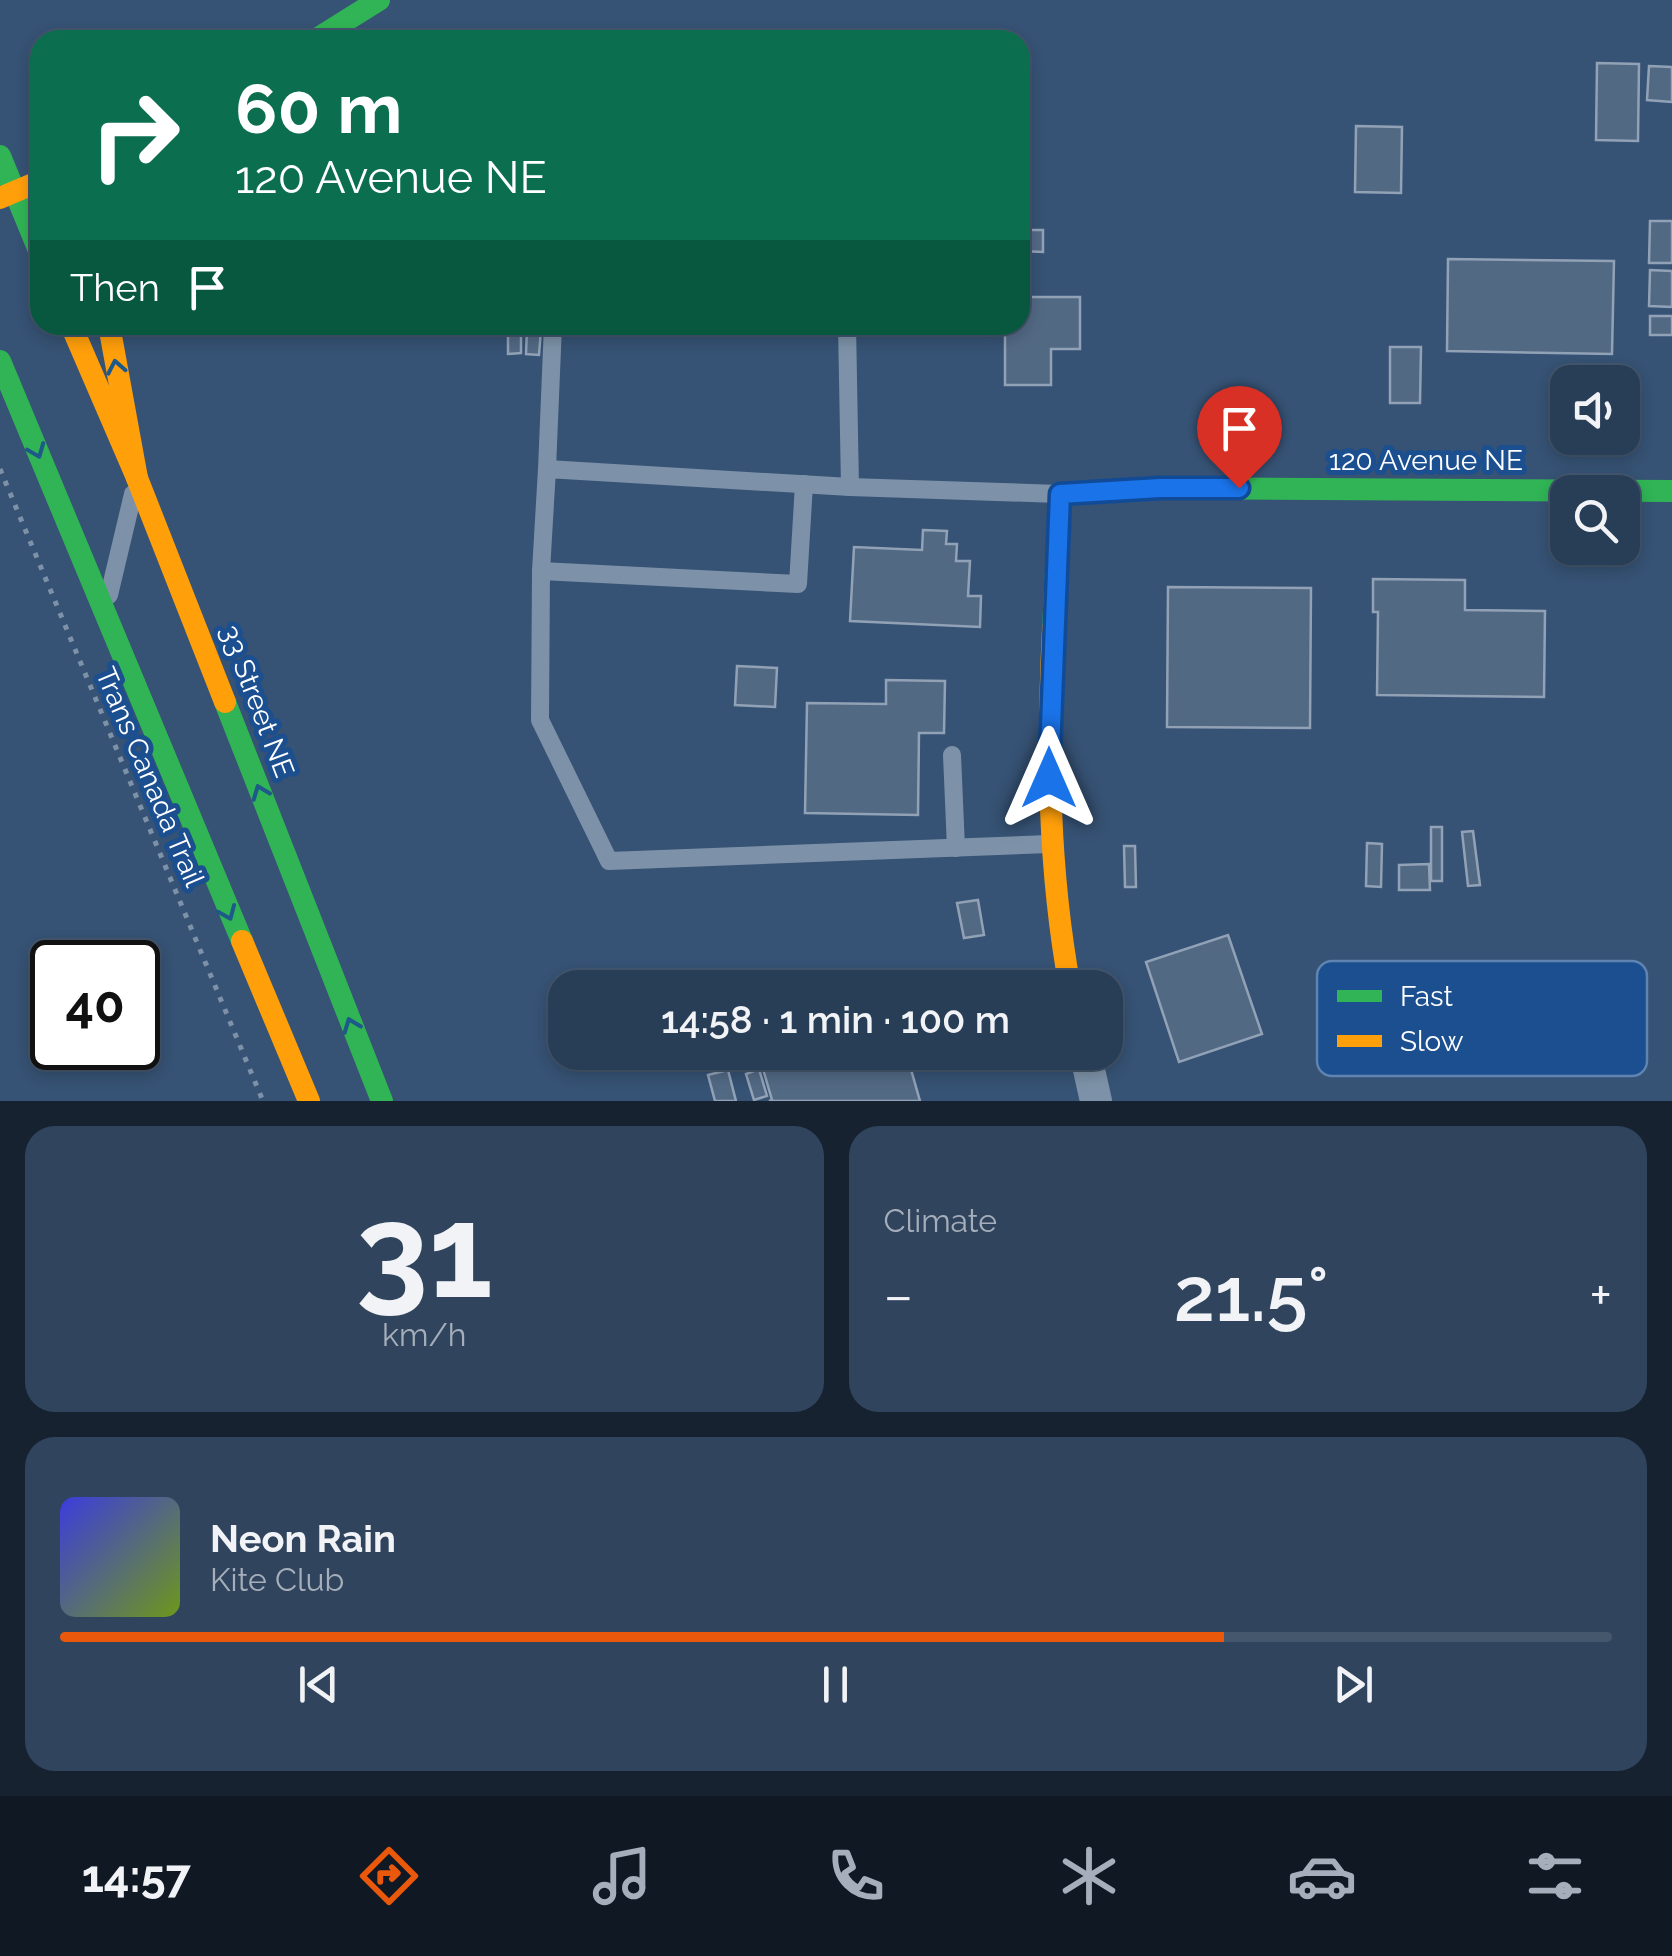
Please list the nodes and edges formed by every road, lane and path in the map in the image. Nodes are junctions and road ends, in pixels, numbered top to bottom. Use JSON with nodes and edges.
{"nodes":[{"id":1,"x":379,"y":0,"type":"edge"},
{"id":2,"x":331,"y":30,"type":"edge"},
{"id":3,"x":0,"y":156,"type":"edge"},
{"id":4,"x":7,"y":195,"type":"edge"},
{"id":5,"x":30,"y":235,"type":"edge"},
{"id":6,"x":75,"y":335,"type":"edge"},
{"id":7,"x":111,"y":335,"type":"edge"},
{"id":8,"x":553,"y":335,"type":"edge"},
{"id":9,"x":847,"y":335,"type":"edge"},
{"id":10,"x":0,"y":360,"type":"edge"},
{"id":11,"x":0,"y":469,"type":"edge"},
{"id":12,"x":547,"y":469,"type":"junction"},
{"id":13,"x":137,"y":478,"type":"junction"},
{"id":14,"x":804,"y":484,"type":"junction"},
{"id":15,"x":850,"y":486,"type":"junction"},
{"id":16,"x":1672,"y":491,"type":"edge"},
{"id":17,"x":1060,"y":494,"type":"junction"},
{"id":18,"x":541,"y":571,"type":"junction"},
{"id":19,"x":104,"y":615,"type":"junction"},
{"id":20,"x":952,"y":755,"type":"dead end"},
{"id":21,"x":1049,"y":844,"type":"junction"},
{"id":22,"x":956,"y":848,"type":"junction"},
{"id":23,"x":1067,"y":970,"type":"edge"},
{"id":24,"x":1089,"y":1070,"type":"edge"},
{"id":25,"x":263,"y":1101,"type":"edge"},
{"id":26,"x":309,"y":1101,"type":"edge"},
{"id":27,"x":382,"y":1101,"type":"edge"},
{"id":28,"x":1096,"y":1101,"type":"edge"}],
"edges":[{"from":1,"to":2,"type":"main road"},
{"from":3,"to":4,"type":"main road"},
{"from":4,"to":5,"type":"main road"},
{"from":6,"to":13,"type":"main road","name":"33 Street NE"},
{"from":13,"to":7,"type":"main road","one_way":true},
{"from":8,"to":12,"type":"lane"},
{"from":9,"to":15,"type":"lane"},
{"from":10,"to":19,"type":"main road","one_way":true},
{"from":11,"to":25,"type":"path","name":"Trans Canada Trail"},
{"from":12,"to":14,"type":"lane"},
{"from":12,"to":18,"type":"lane"},
{"from":13,"to":19,"type":"lane"},
{"from":27,"to":13,"type":"main road","name":"33 Street NE","one_way":true},
{"from":14,"to":15,"type":"lane"},
{"from":14,"to":18,"type":"lane"},
{"from":15,"to":17,"type":"lane"},
{"from":16,"to":17,"type":"main road","name":"120 Avenue NE"},
{"from":17,"to":21,"type":"main road"},
{"from":18,"to":22,"type":"lane"},
{"from":19,"to":26,"type":"main road","one_way":true},
{"from":20,"to":22,"type":"lane"},
{"from":21,"to":22,"type":"lane"},
{"from":21,"to":23,"type":"main road"},
{"from":24,"to":28,"type":"street"}]}
